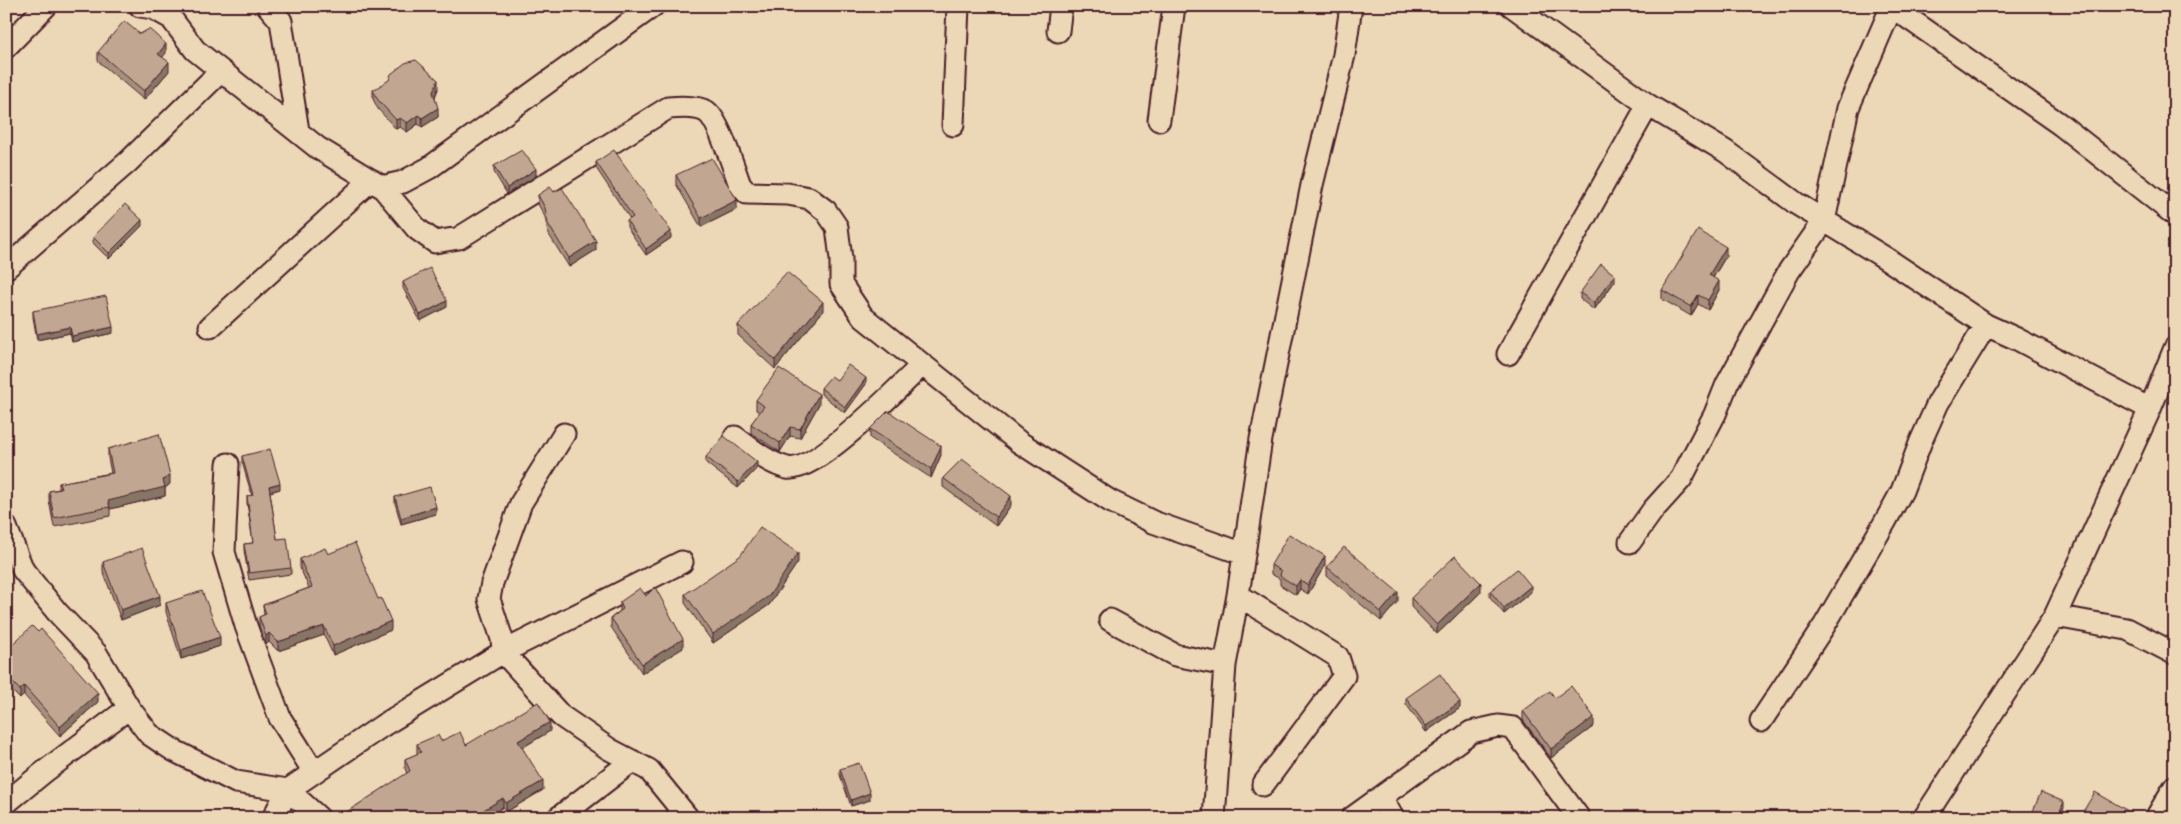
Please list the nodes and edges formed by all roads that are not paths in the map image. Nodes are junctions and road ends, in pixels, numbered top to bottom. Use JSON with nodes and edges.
{"nodes":[{"id":1,"x":46,"y":6,"type":"edge"},
{"id":2,"x":140,"y":6,"type":"edge"},
{"id":3,"x":268,"y":6,"type":"edge"},
{"id":4,"x":653,"y":6,"type":"edge"},
{"id":5,"x":958,"y":6,"type":"edge"},
{"id":6,"x":1061,"y":6,"type":"edge"},
{"id":7,"x":1174,"y":6,"type":"edge"},
{"id":8,"x":1351,"y":6,"type":"edge"},
{"id":9,"x":1512,"y":6,"type":"edge"},
{"id":10,"x":1892,"y":6,"type":"edge"},
{"id":11,"x":1058,"y":31,"type":"dead end"},
{"id":12,"x":6,"y":47,"type":"edge"},
{"id":13,"x":220,"y":72,"type":"junction"},
{"id":14,"x":1648,"y":105,"type":"junction"},
{"id":15,"x":1159,"y":120,"type":"dead end"},
{"id":16,"x":953,"y":124,"type":"dead end"},
{"id":17,"x":298,"y":131,"type":"junction"},
{"id":18,"x":376,"y":184,"type":"junction"},
{"id":19,"x":2175,"y":215,"type":"edge"},
{"id":20,"x":1824,"y":221,"type":"junction"},
{"id":21,"x":6,"y":268,"type":"edge"},
{"id":22,"x":1986,"y":325,"type":"junction"},
{"id":23,"x":210,"y":327,"type":"dead end"},
{"id":24,"x":2175,"y":348,"type":"edge"},
{"id":25,"x":1508,"y":354,"type":"dead end"},
{"id":26,"x":922,"y":365,"type":"junction"},
{"id":27,"x":2150,"y":409,"type":"junction"},
{"id":28,"x":564,"y":434,"type":"dead end"},
{"id":29,"x":735,"y":436,"type":"dead end"},
{"id":30,"x":228,"y":464,"type":"dead end"},
{"id":31,"x":6,"y":527,"type":"edge"},
{"id":32,"x":1630,"y":542,"type":"dead end"},
{"id":33,"x":1244,"y":554,"type":"junction"},
{"id":34,"x":682,"y":562,"type":"dead end"},
{"id":35,"x":14,"y":573,"type":"edge"},
{"id":36,"x":1238,"y":595,"type":"junction"},
{"id":37,"x":2055,"y":616,"type":"junction"},
{"id":38,"x":1110,"y":620,"type":"dead end"},
{"id":39,"x":503,"y":652,"type":"junction"},
{"id":40,"x":2175,"y":654,"type":"edge"},
{"id":41,"x":1225,"y":665,"type":"junction"},
{"id":42,"x":130,"y":708,"type":"junction"},
{"id":43,"x":1761,"y":721,"type":"dead end"},
{"id":44,"x":632,"y":761,"type":"junction"},
{"id":45,"x":314,"y":772,"type":"junction"},
{"id":46,"x":1263,"y":786,"type":"dead end"},
{"id":47,"x":2175,"y":786,"type":"edge"},
{"id":48,"x":288,"y":790,"type":"junction"},
{"id":49,"x":1381,"y":797,"type":"junction"},
{"id":50,"x":6,"y":803,"type":"edge"},
{"id":51,"x":1928,"y":817,"type":"edge"},
{"id":52,"x":273,"y":818,"type":"edge"},
{"id":53,"x":319,"y":818,"type":"edge"},
{"id":54,"x":558,"y":818,"type":"edge"},
{"id":55,"x":688,"y":818,"type":"edge"},
{"id":56,"x":1214,"y":818,"type":"edge"},
{"id":57,"x":1352,"y":818,"type":"edge"},
{"id":58,"x":1393,"y":818,"type":"edge"},
{"id":59,"x":1579,"y":818,"type":"edge"},
{"id":60,"x":2156,"y":818,"type":"edge"}],
"edges":[{"from":1,"to":12,"type":"street"},
{"from":2,"to":13,"type":"street"},
{"from":3,"to":17,"type":"street"},
{"from":4,"to":18,"type":"street"},
{"from":5,"to":16,"type":"street"},
{"from":6,"to":11,"type":"street"},
{"from":7,"to":15,"type":"street"},
{"from":8,"to":33,"type":"street"},
{"from":9,"to":14,"type":"street"},
{"from":10,"to":19,"type":"street"},
{"from":10,"to":20,"type":"street"},
{"from":13,"to":17,"type":"street"},
{"from":13,"to":21,"type":"street"},
{"from":14,"to":20,"type":"street"},
{"from":14,"to":25,"type":"street"},
{"from":17,"to":18,"type":"street"},
{"from":18,"to":23,"type":"street"},
{"from":18,"to":26,"type":"street"},
{"from":20,"to":22,"type":"street"},
{"from":20,"to":32,"type":"street"},
{"from":22,"to":27,"type":"street"},
{"from":22,"to":43,"type":"street"},
{"from":24,"to":27,"type":"street"},
{"from":26,"to":29,"type":"street"},
{"from":26,"to":33,"type":"street"},
{"from":27,"to":37,"type":"street"},
{"from":28,"to":39,"type":"street"},
{"from":30,"to":45,"type":"street"},
{"from":31,"to":35,"type":"street"},
{"from":33,"to":36,"type":"street"},
{"from":34,"to":39,"type":"street"},
{"from":35,"to":42,"type":"street"},
{"from":36,"to":41,"type":"street"},
{"from":36,"to":46,"type":"street"},
{"from":37,"to":40,"type":"street"},
{"from":37,"to":51,"type":"street"},
{"from":38,"to":41,"type":"street"},
{"from":39,"to":44,"type":"street"},
{"from":39,"to":45,"type":"street"},
{"from":41,"to":56,"type":"street"},
{"from":42,"to":48,"type":"street"},
{"from":42,"to":50,"type":"street"},
{"from":44,"to":54,"type":"street"},
{"from":44,"to":55,"type":"street"},
{"from":45,"to":48,"type":"street"},
{"from":47,"to":60,"type":"street"},
{"from":48,"to":52,"type":"street"},
{"from":48,"to":53,"type":"street"},
{"from":49,"to":57,"type":"street"},
{"from":49,"to":58,"type":"street"},
{"from":49,"to":59,"type":"street"}]}
